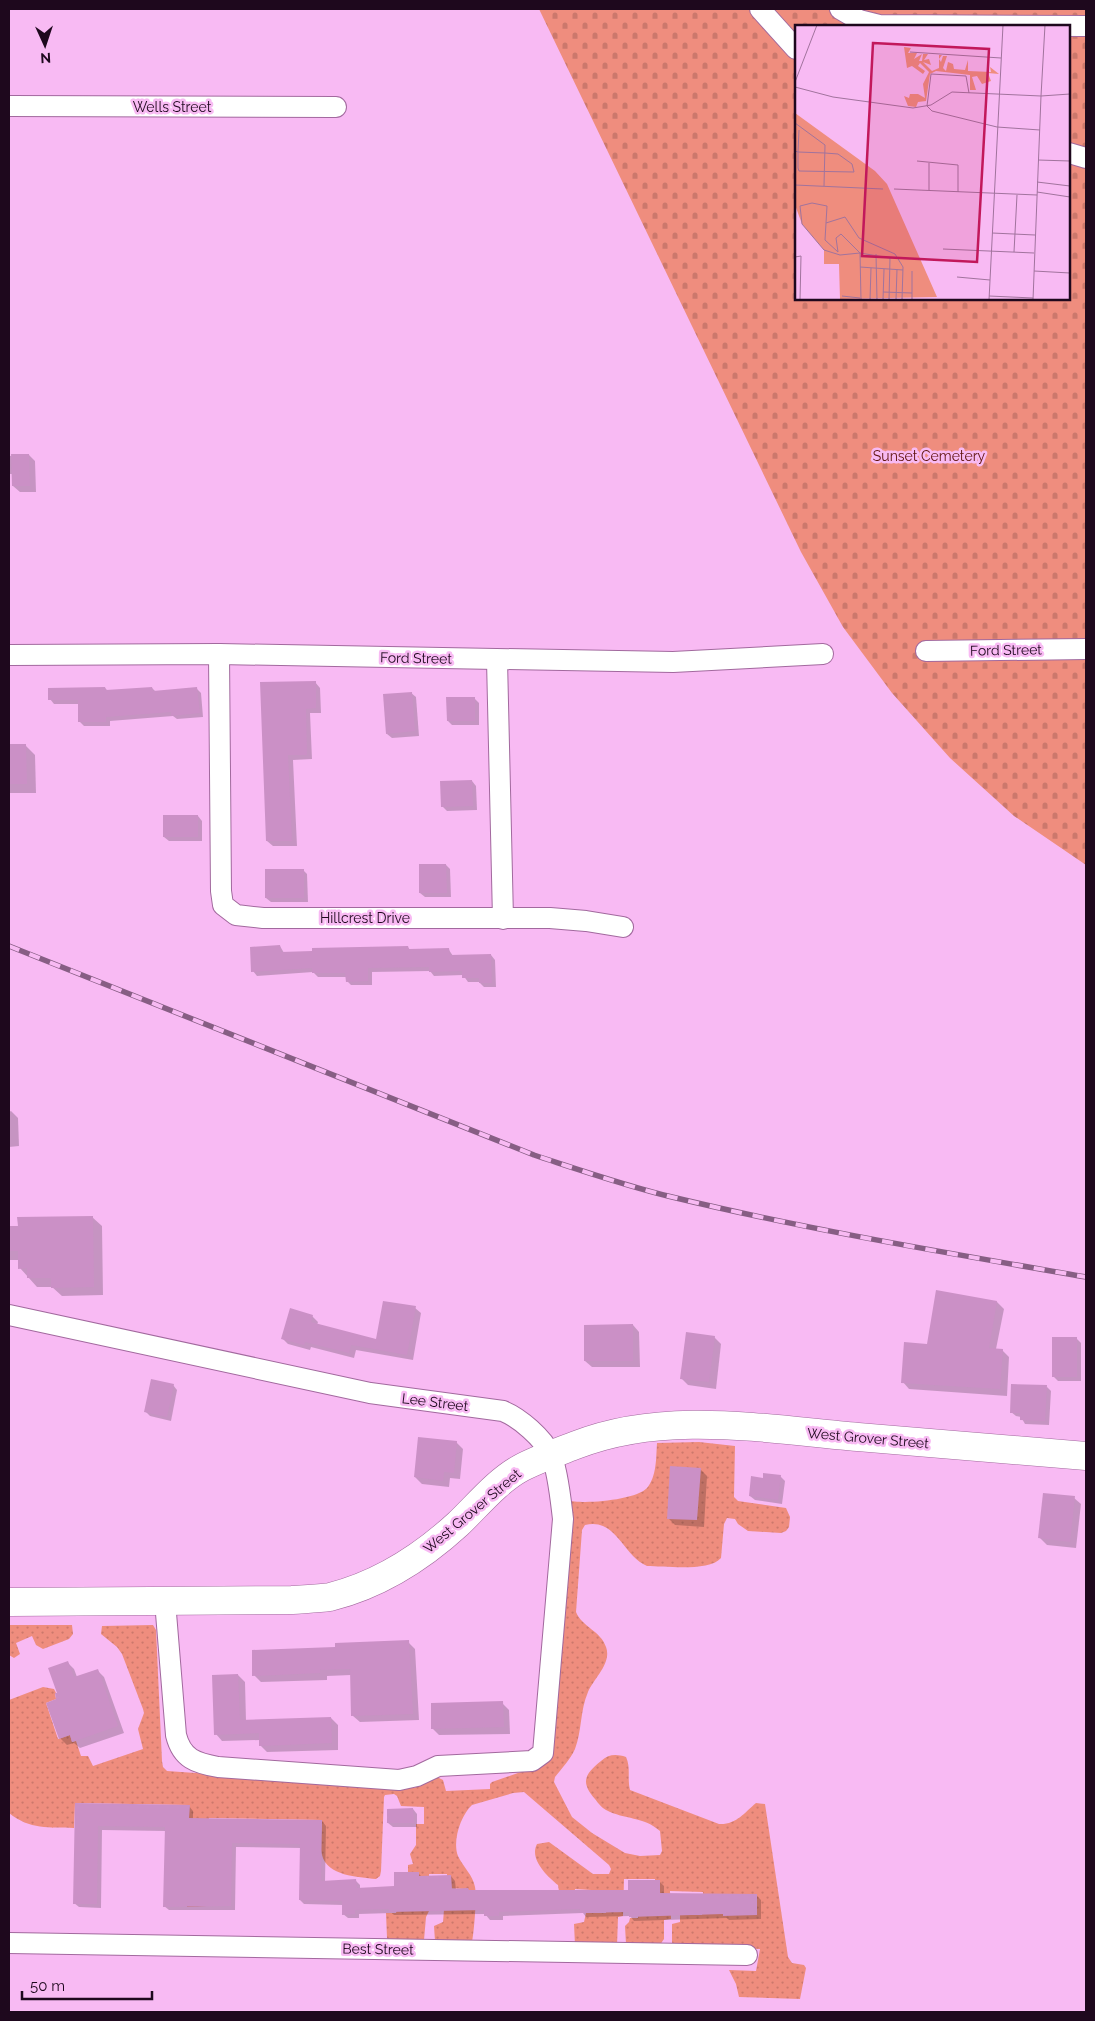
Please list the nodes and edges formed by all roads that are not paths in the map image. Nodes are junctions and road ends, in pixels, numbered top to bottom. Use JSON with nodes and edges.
{"nodes":[{"id":1,"x":760,"y":9,"type":"edge"},
{"id":2,"x":840,"y":9,"type":"edge"},
{"id":3,"x":955,"y":17,"type":"edge"},
{"id":4,"x":1086,"y":26,"type":"edge"},
{"id":5,"x":795,"y":48,"type":"edge"},
{"id":6,"x":9,"y":106,"type":"edge"},
{"id":7,"x":336,"y":107,"type":"dead end"},
{"id":8,"x":1070,"y":153,"type":"edge"},
{"id":9,"x":1086,"y":158,"type":"edge"},
{"id":10,"x":1086,"y":648,"type":"edge"},
{"id":11,"x":926,"y":651,"type":"dead end"},
{"id":12,"x":219,"y":654,"type":"junction"},
{"id":13,"x":822,"y":654,"type":"dead end"},
{"id":14,"x":9,"y":655,"type":"edge"},
{"id":15,"x":497,"y":660,"type":"junction"},
{"id":16,"x":503,"y":919,"type":"junction"},
{"id":17,"x":623,"y":927,"type":"dead end"},
{"id":18,"x":9,"y":1315,"type":"edge"},
{"id":19,"x":551,"y":1455,"type":"junction"},
{"id":20,"x":1086,"y":1456,"type":"edge"},
{"id":21,"x":165,"y":1601,"type":"junction"},
{"id":22,"x":9,"y":1602,"type":"edge"},
{"id":23,"x":9,"y":1943,"type":"edge"},
{"id":24,"x":747,"y":1955,"type":"dead end"}],
"edges":[{"from":1,"to":5,"type":"street"},
{"from":2,"to":3,"type":"street"},
{"from":3,"to":4,"type":"street"},
{"from":6,"to":7,"type":"street","name":"Wells Street"},
{"from":8,"to":9,"type":"street"},
{"from":10,"to":11,"type":"street","name":"Ford Street"},
{"from":12,"to":14,"type":"street","name":"Ford Street"},
{"from":12,"to":15,"type":"street","name":"Ford Street"},
{"from":12,"to":16,"type":"street","name":"Hillcrest Drive"},
{"from":13,"to":15,"type":"street","name":"Ford Street"},
{"from":15,"to":16,"type":"street"},
{"from":16,"to":17,"type":"street","name":"Hillcrest Drive"},
{"from":18,"to":19,"type":"street","name":"Lee Street"},
{"from":19,"to":20,"type":"street","name":"West Grover Street"},
{"from":19,"to":21,"type":"street","name":"West Grover Street"},
{"from":19,"to":21,"type":"street","name":"Lee Street"},
{"from":21,"to":22,"type":"street","name":"West Grover Street"},
{"from":23,"to":24,"type":"street","name":"Best Street"}]}
